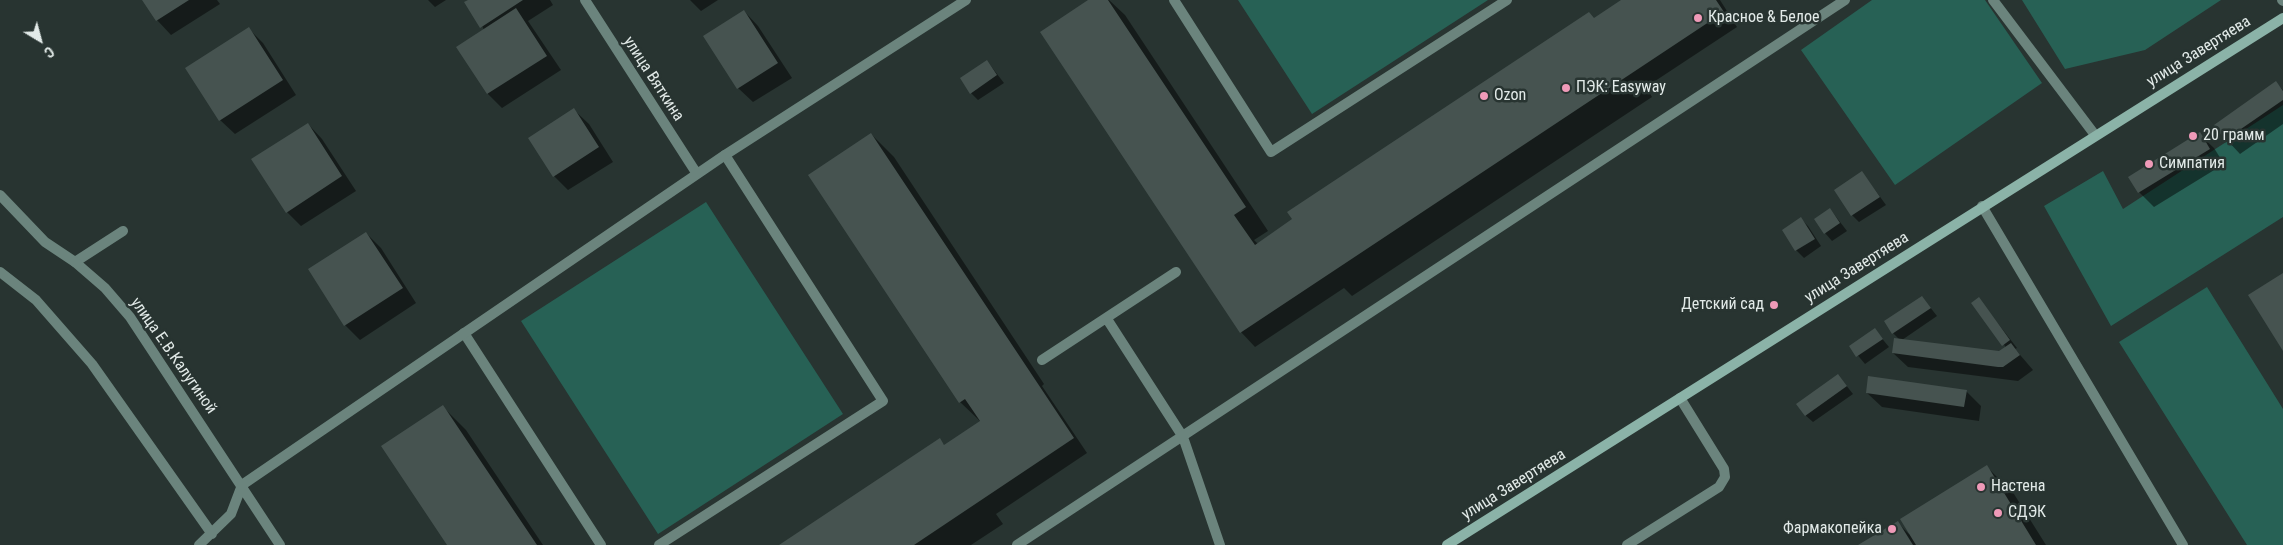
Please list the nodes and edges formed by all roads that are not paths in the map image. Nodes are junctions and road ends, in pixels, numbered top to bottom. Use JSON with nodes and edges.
{"nodes":[{"id":1,"x":585,"y":0,"type":"edge"},
{"id":2,"x":966,"y":0,"type":"edge"},
{"id":3,"x":1174,"y":0,"type":"edge"},
{"id":4,"x":1507,"y":0,"type":"edge"},
{"id":5,"x":1845,"y":0,"type":"edge"},
{"id":6,"x":1993,"y":0,"type":"edge"},
{"id":7,"x":2283,"y":18,"type":"edge"},
{"id":8,"x":2095,"y":135,"type":"junction"},
{"id":9,"x":725,"y":155,"type":"junction"},
{"id":10,"x":697,"y":174,"type":"junction"},
{"id":11,"x":0,"y":195,"type":"edge"},
{"id":12,"x":1982,"y":206,"type":"junction"},
{"id":13,"x":123,"y":231,"type":"dead end"},
{"id":14,"x":75,"y":262,"type":"junction"},
{"id":15,"x":0,"y":272,"type":"edge"},
{"id":16,"x":1176,"y":272,"type":"dead end"},
{"id":17,"x":1107,"y":319,"type":"junction"},
{"id":18,"x":464,"y":333,"type":"junction"},
{"id":19,"x":1042,"y":360,"type":"dead end"},
{"id":20,"x":1680,"y":398,"type":"junction"},
{"id":21,"x":1183,"y":436,"type":"junction"},
{"id":22,"x":242,"y":485,"type":"junction"},
{"id":23,"x":212,"y":534,"type":"junction"},
{"id":24,"x":199,"y":545,"type":"edge"},
{"id":25,"x":280,"y":545,"type":"edge"},
{"id":26,"x":601,"y":545,"type":"edge"},
{"id":27,"x":659,"y":545,"type":"edge"},
{"id":28,"x":1018,"y":545,"type":"edge"},
{"id":29,"x":1220,"y":545,"type":"edge"},
{"id":30,"x":1447,"y":545,"type":"edge"},
{"id":31,"x":1627,"y":545,"type":"edge"},
{"id":32,"x":2183,"y":545,"type":"edge"}],
"edges":[{"from":1,"to":10,"type":"street","name":"улица Вяткина"},
{"from":2,"to":9,"type":"street"},
{"from":3,"to":4,"type":"street"},
{"from":5,"to":21,"type":"street"},
{"from":6,"to":8,"type":"street"},
{"from":7,"to":8,"type":"main road","name":"улица Завертяева"},
{"from":8,"to":12,"type":"main road","name":"улица Завертяева"},
{"from":9,"to":10,"type":"street"},
{"from":9,"to":27,"type":"street"},
{"from":10,"to":18,"type":"street"},
{"from":11,"to":14,"type":"street","name":"улица Е.В.Калугиной"},
{"from":12,"to":20,"type":"main road","name":"улица Завертяева"},
{"from":12,"to":32,"type":"street"},
{"from":13,"to":14,"type":"street"},
{"from":14,"to":22,"type":"street","name":"улица Е.В.Калугиной"},
{"from":15,"to":23,"type":"street"},
{"from":16,"to":17,"type":"street"},
{"from":17,"to":19,"type":"street"},
{"from":17,"to":21,"type":"street"},
{"from":18,"to":22,"type":"street"},
{"from":18,"to":26,"type":"street"},
{"from":20,"to":30,"type":"main road","name":"улица Завертяева"},
{"from":20,"to":31,"type":"street"},
{"from":21,"to":28,"type":"street"},
{"from":21,"to":29,"type":"street"},
{"from":22,"to":23,"type":"street"},
{"from":22,"to":25,"type":"street","name":"улица Е.В.Калугиной"},
{"from":23,"to":24,"type":"street"}]}
